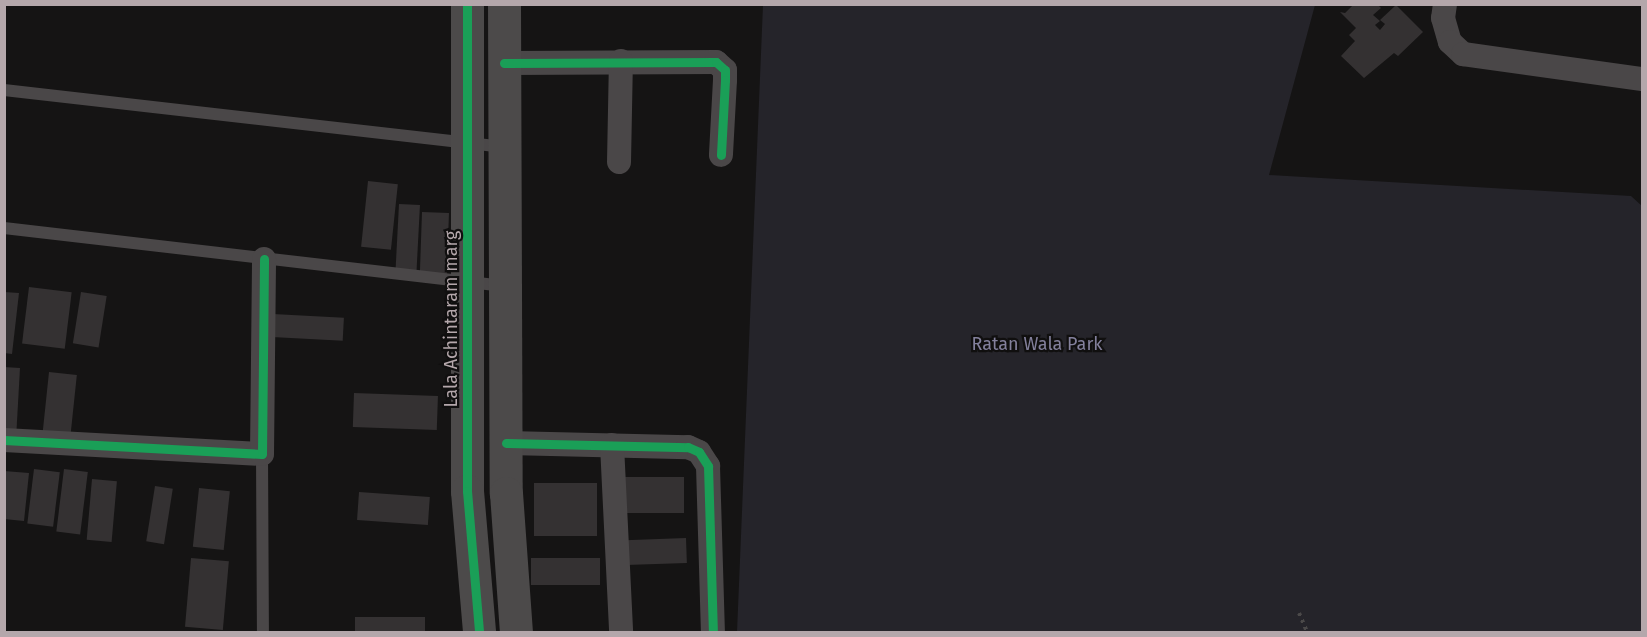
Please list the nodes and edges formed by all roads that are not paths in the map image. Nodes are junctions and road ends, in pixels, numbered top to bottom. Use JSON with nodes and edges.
{"nodes":[{"id":1,"x":467,"y":4,"type":"edge"},
{"id":2,"x":504,"y":4,"type":"edge"},
{"id":3,"x":1445,"y":4,"type":"edge"},
{"id":4,"x":621,"y":61,"type":"junction"},
{"id":5,"x":504,"y":63,"type":"junction"},
{"id":6,"x":1642,"y":79,"type":"edge"},
{"id":7,"x":4,"y":90,"type":"edge"},
{"id":8,"x":468,"y":143,"type":"junction"},
{"id":9,"x":504,"y":147,"type":"junction"},
{"id":10,"x":721,"y":155,"type":"dead end"},
{"id":11,"x":619,"y":162,"type":"dead end"},
{"id":12,"x":4,"y":228,"type":"edge"},
{"id":13,"x":264,"y":259,"type":"junction"},
{"id":14,"x":468,"y":283,"type":"junction"},
{"id":15,"x":505,"y":286,"type":"junction"},
{"id":16,"x":4,"y":440,"type":"edge"},
{"id":17,"x":506,"y":443,"type":"junction"},
{"id":18,"x":612,"y":445,"type":"junction"},
{"id":19,"x":262,"y":454,"type":"junction"},
{"id":20,"x":263,"y":633,"type":"edge"},
{"id":21,"x":478,"y":633,"type":"edge"},
{"id":22,"x":516,"y":633,"type":"edge"},
{"id":23,"x":621,"y":633,"type":"edge"},
{"id":24,"x":713,"y":633,"type":"edge"}],
"edges":[{"from":1,"to":8,"type":"street","name":"Lala Achintaram marg"},
{"from":2,"to":5,"type":"street"},
{"from":3,"to":6,"type":"street"},
{"from":4,"to":5,"type":"street"},
{"from":4,"to":10,"type":"street"},
{"from":4,"to":11,"type":"street"},
{"from":5,"to":9,"type":"street"},
{"from":7,"to":8,"type":"lane"},
{"from":8,"to":9,"type":"lane"},
{"from":8,"to":14,"type":"street","name":"Lala Achintaram marg"},
{"from":9,"to":15,"type":"street"},
{"from":12,"to":13,"type":"lane"},
{"from":13,"to":14,"type":"lane"},
{"from":13,"to":19,"type":"street"},
{"from":14,"to":15,"type":"lane"},
{"from":14,"to":21,"type":"street","name":"Lala Achintaram marg"},
{"from":15,"to":17,"type":"street"},
{"from":16,"to":19,"type":"street"},
{"from":17,"to":18,"type":"street"},
{"from":17,"to":22,"type":"street"},
{"from":18,"to":23,"type":"street"},
{"from":18,"to":24,"type":"street"},
{"from":19,"to":20,"type":"lane"}]}
